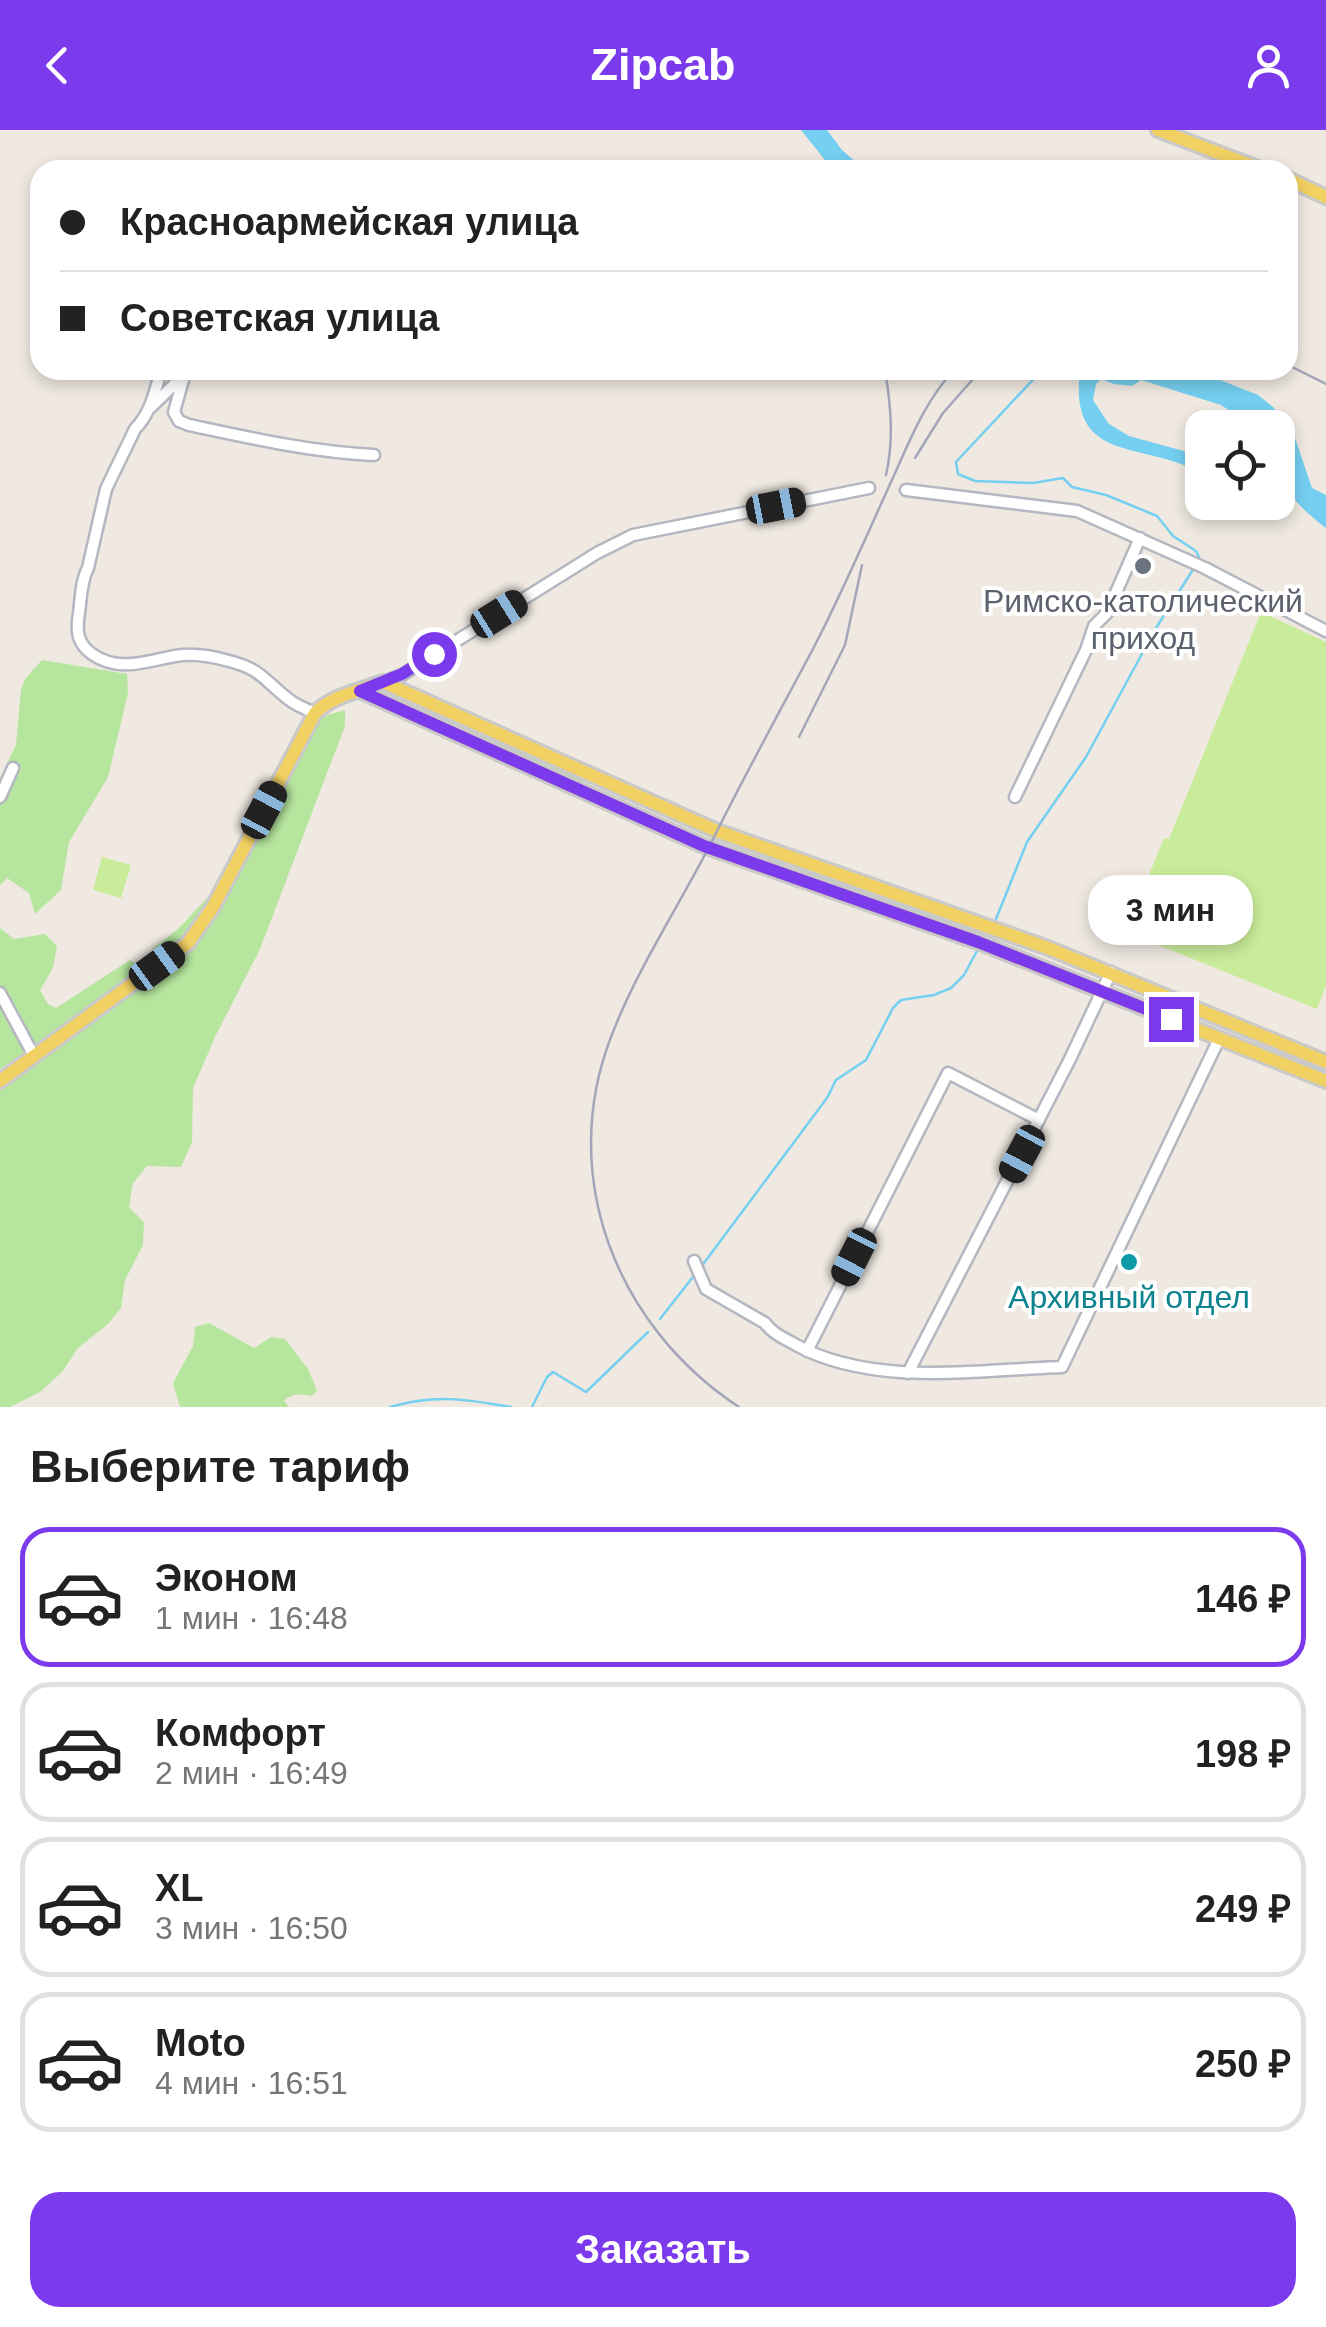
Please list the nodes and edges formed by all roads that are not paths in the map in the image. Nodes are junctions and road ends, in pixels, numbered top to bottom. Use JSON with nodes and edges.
{"nodes":[{"id":1,"x":1158,"y":130,"type":"edge"},
{"id":2,"x":1237,"y":160,"type":"edge"},
{"id":3,"x":1298,"y":183,"type":"edge"},
{"id":4,"x":1326,"y":196,"type":"edge"},
{"id":5,"x":158,"y":380,"type":"edge"},
{"id":6,"x":178,"y":380,"type":"edge"},
{"id":7,"x":184,"y":380,"type":"edge"},
{"id":8,"x":149,"y":409,"type":"junction"},
{"id":9,"x":174,"y":412,"type":"junction"},
{"id":10,"x":374,"y":455,"type":"dead end"},
{"id":11,"x":869,"y":488,"type":"dead end"},
{"id":12,"x":906,"y":490,"type":"dead end"},
{"id":13,"x":1140,"y":538,"type":"junction"},
{"id":14,"x":1326,"y":631,"type":"edge"},
{"id":15,"x":383,"y":682,"type":"junction"},
{"id":16,"x":360,"y":691,"type":"junction"},
{"id":17,"x":314,"y":713,"type":"junction"},
{"id":18,"x":13,"y":768,"type":"dead end"},
{"id":19,"x":0,"y":797,"type":"edge"},
{"id":20,"x":1016,"y":798,"type":"dead end"},
{"id":21,"x":795,"y":859,"type":"junction"},
{"id":22,"x":790,"y":876,"type":"junction"},
{"id":23,"x":986,"y":924,"type":"junction"},
{"id":24,"x":978,"y":942,"type":"junction"},
{"id":25,"x":1110,"y":972,"type":"junction"},
{"id":26,"x":1102,"y":991,"type":"junction"},
{"id":27,"x":0,"y":993,"type":"edge"},
{"id":28,"x":1218,"y":1039,"type":"junction"},
{"id":29,"x":34,"y":1056,"type":"junction"},
{"id":30,"x":1326,"y":1062,"type":"edge"},
{"id":31,"x":0,"y":1081,"type":"edge"},
{"id":32,"x":1326,"y":1082,"type":"edge"},
{"id":33,"x":1040,"y":1120,"type":"junction"},
{"id":34,"x":694,"y":1261,"type":"dead end"},
{"id":35,"x":806,"y":1350,"type":"junction"},
{"id":36,"x":908,"y":1373,"type":"junction"}],
"edges":[{"from":1,"to":2,"type":"main road"},
{"from":3,"to":4,"type":"main road"},
{"from":5,"to":8,"type":"street"},
{"from":6,"to":8,"type":"street"},
{"from":7,"to":9,"type":"street"},
{"from":8,"to":9,"type":"street"},
{"from":8,"to":17,"type":"street"},
{"from":9,"to":10,"type":"street"},
{"from":11,"to":15,"type":"street"},
{"from":12,"to":13,"type":"street"},
{"from":13,"to":14,"type":"street"},
{"from":13,"to":20,"type":"street"},
{"from":15,"to":16,"type":"main road"},
{"from":15,"to":21,"type":"main road"},
{"from":16,"to":17,"type":"main road"},
{"from":16,"to":22,"type":"main road"},
{"from":17,"to":29,"type":"main road"},
{"from":18,"to":19,"type":"street"},
{"from":21,"to":22,"type":"street"},
{"from":21,"to":23,"type":"main road"},
{"from":22,"to":24,"type":"main road"},
{"from":23,"to":24,"type":"street"},
{"from":23,"to":25,"type":"main road"},
{"from":24,"to":26,"type":"main road"},
{"from":25,"to":26,"type":"street"},
{"from":25,"to":30,"type":"main road"},
{"from":26,"to":28,"type":"main road"},
{"from":26,"to":33,"type":"street"},
{"from":27,"to":29,"type":"street"},
{"from":28,"to":32,"type":"main road"},
{"from":28,"to":36,"type":"street"},
{"from":29,"to":31,"type":"main road"},
{"from":33,"to":35,"type":"street"},
{"from":33,"to":36,"type":"street"},
{"from":34,"to":35,"type":"street"},
{"from":35,"to":36,"type":"street"}]}
